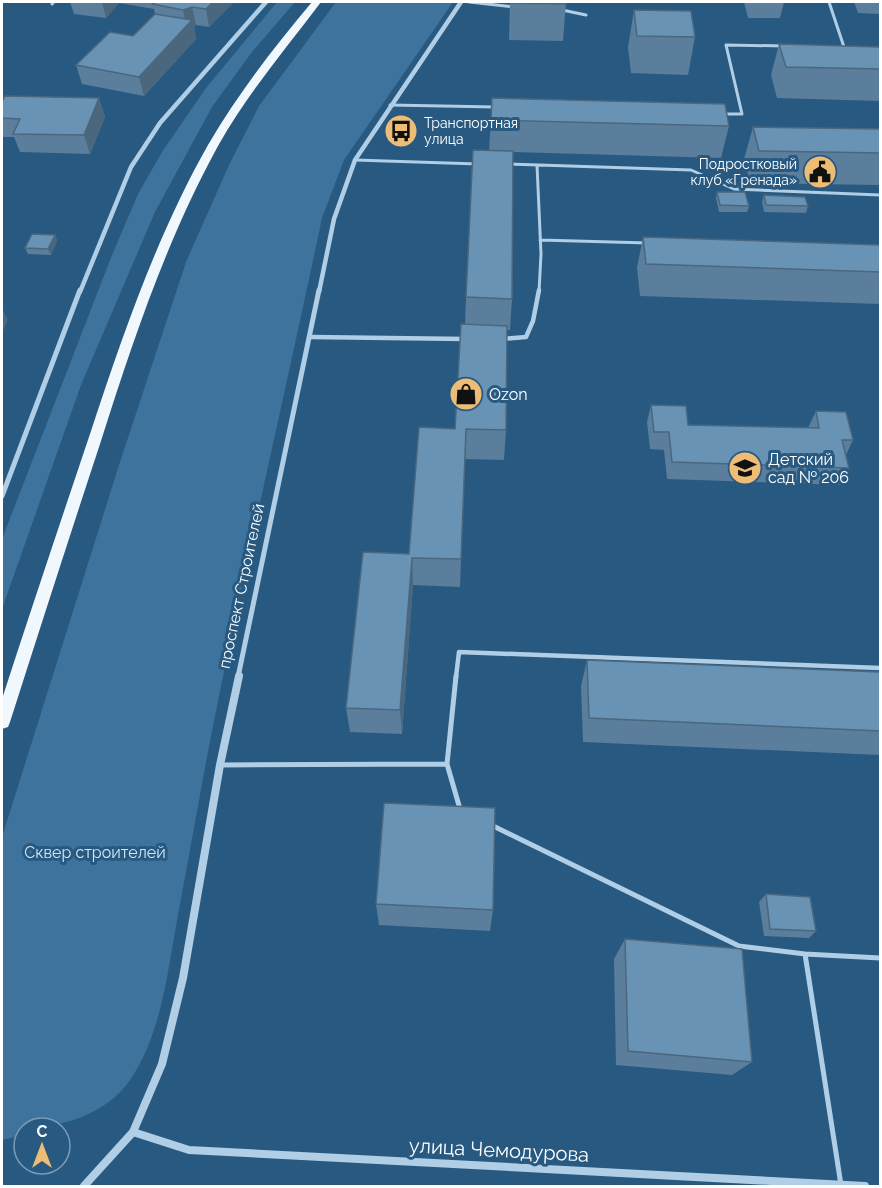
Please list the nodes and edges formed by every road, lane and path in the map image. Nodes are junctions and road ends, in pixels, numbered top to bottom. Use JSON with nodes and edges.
{"nodes":[{"id":1,"x":266,"y":2,"type":"edge"},
{"id":2,"x":316,"y":2,"type":"edge"},
{"id":3,"x":461,"y":2,"type":"edge"},
{"id":4,"x":469,"y":2,"type":"edge"},
{"id":5,"x":829,"y":2,"type":"edge"},
{"id":6,"x":520,"y":7,"type":"dead end"},
{"id":7,"x":559,"y":10,"type":"dead end"},
{"id":8,"x":586,"y":15,"type":"dead end"},
{"id":9,"x":785,"y":46,"type":"edge"},
{"id":10,"x":833,"y":47,"type":"edge"},
{"id":11,"x":844,"y":47,"type":"junction"},
{"id":12,"x":854,"y":47,"type":"edge"},
{"id":13,"x":390,"y":105,"type":"junction"},
{"id":14,"x":496,"y":108,"type":"edge"},
{"id":15,"x":718,"y":114,"type":"edge"},
{"id":16,"x":355,"y":160,"type":"junction"},
{"id":17,"x":480,"y":164,"type":"edge"},
{"id":18,"x":503,"y":164,"type":"edge"},
{"id":19,"x":537,"y":165,"type":"junction"},
{"id":20,"x":880,"y":195,"type":"edge"},
{"id":21,"x":540,"y":240,"type":"junction"},
{"id":22,"x":657,"y":243,"type":"edge"},
{"id":23,"x":310,"y":337,"type":"junction"},
{"id":24,"x":470,"y":339,"type":"edge"},
{"id":25,"x":491,"y":339,"type":"edge"},
{"id":26,"x":2,"y":496,"type":"edge"},
{"id":27,"x":880,"y":668,"type":"edge"},
{"id":28,"x":2,"y":722,"type":"edge"},
{"id":29,"x":447,"y":764,"type":"junction"},
{"id":30,"x":220,"y":765,"type":"junction"},
{"id":31,"x":469,"y":814,"type":"edge"},
{"id":32,"x":480,"y":819,"type":"edge"},
{"id":33,"x":805,"y":954,"type":"junction"},
{"id":34,"x":880,"y":958,"type":"edge"},
{"id":35,"x":133,"y":1132,"type":"junction"},
{"id":36,"x":841,"y":1185,"type":"junction"},
{"id":37,"x":84,"y":1186,"type":"edge"},
{"id":38,"x":865,"y":1186,"type":"edge"}],
"edges":[{"from":1,"to":26,"type":"street"},
{"from":2,"to":28,"type":"main road"},
{"from":3,"to":13,"type":"street","name":"проспект Строителей"},
{"from":4,"to":6,"type":"lane"},
{"from":5,"to":11,"type":"lane"},
{"from":7,"to":8,"type":"lane"},
{"from":9,"to":15,"type":"lane"},
{"from":10,"to":11,"type":"lane"},
{"from":11,"to":12,"type":"lane"},
{"from":13,"to":14,"type":"lane"},
{"from":13,"to":16,"type":"street","name":"проспект Строителей"},
{"from":16,"to":17,"type":"lane"},
{"from":16,"to":23,"type":"street","name":"проспект Строителей"},
{"from":18,"to":19,"type":"lane"},
{"from":19,"to":20,"type":"lane"},
{"from":19,"to":21,"type":"lane"},
{"from":21,"to":22,"type":"lane"},
{"from":21,"to":25,"type":"lane"},
{"from":23,"to":24,"type":"lane"},
{"from":23,"to":30,"type":"street","name":"проспект Строителей"},
{"from":27,"to":29,"type":"lane"},
{"from":29,"to":30,"type":"lane"},
{"from":29,"to":31,"type":"lane"},
{"from":30,"to":35,"type":"street","name":"проспект Строителей"},
{"from":32,"to":33,"type":"lane"},
{"from":33,"to":34,"type":"lane"},
{"from":33,"to":36,"type":"lane"},
{"from":35,"to":36,"type":"street","name":"улица Чемодурова"},
{"from":35,"to":37,"type":"street","name":"проспект Строителей"},
{"from":36,"to":38,"type":"street","name":"улица Чемодурова"}]}
